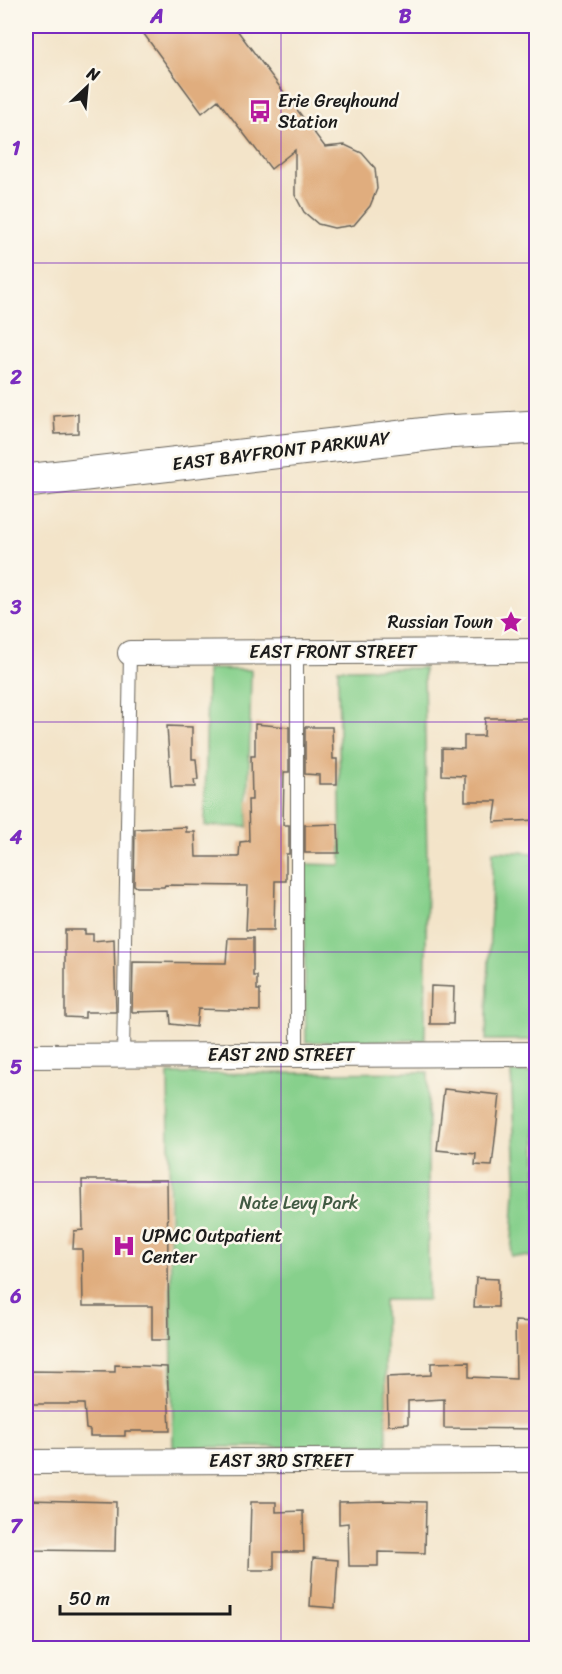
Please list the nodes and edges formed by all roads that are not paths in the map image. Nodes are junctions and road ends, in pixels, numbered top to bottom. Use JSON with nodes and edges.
{"nodes":[{"id":1,"x":537,"y":427,"type":"edge"},
{"id":2,"x":26,"y":481,"type":"edge"},
{"id":3,"x":537,"y":651,"type":"edge"},
{"id":4,"x":297,"y":652,"type":"junction"},
{"id":5,"x":130,"y":653,"type":"joint"},
{"id":6,"x":537,"y":1054,"type":"edge"},
{"id":7,"x":297,"y":1055,"type":"junction"},
{"id":8,"x":26,"y":1056,"type":"edge"},
{"id":9,"x":123,"y":1056,"type":"junction"},
{"id":10,"x":537,"y":1460,"type":"edge"},
{"id":11,"x":26,"y":1462,"type":"edge"}],
"edges":[{"from":1,"to":2,"type":"highway","name":"EAST BAYFRONT PARKWAY"},
{"from":3,"to":4,"type":"street","name":"EAST FRONT STREET"},
{"from":4,"to":5,"type":"street","name":"EAST FRONT STREET"},
{"from":4,"to":7,"type":"lane"},
{"from":5,"to":9,"type":"lane"},
{"from":6,"to":7,"type":"street","name":"EAST 2ND STREET"},
{"from":7,"to":9,"type":"street","name":"EAST 2ND STREET"},
{"from":8,"to":9,"type":"street","name":"EAST 2ND STREET"},
{"from":10,"to":11,"type":"street","name":"EAST 3RD STREET"}]}
